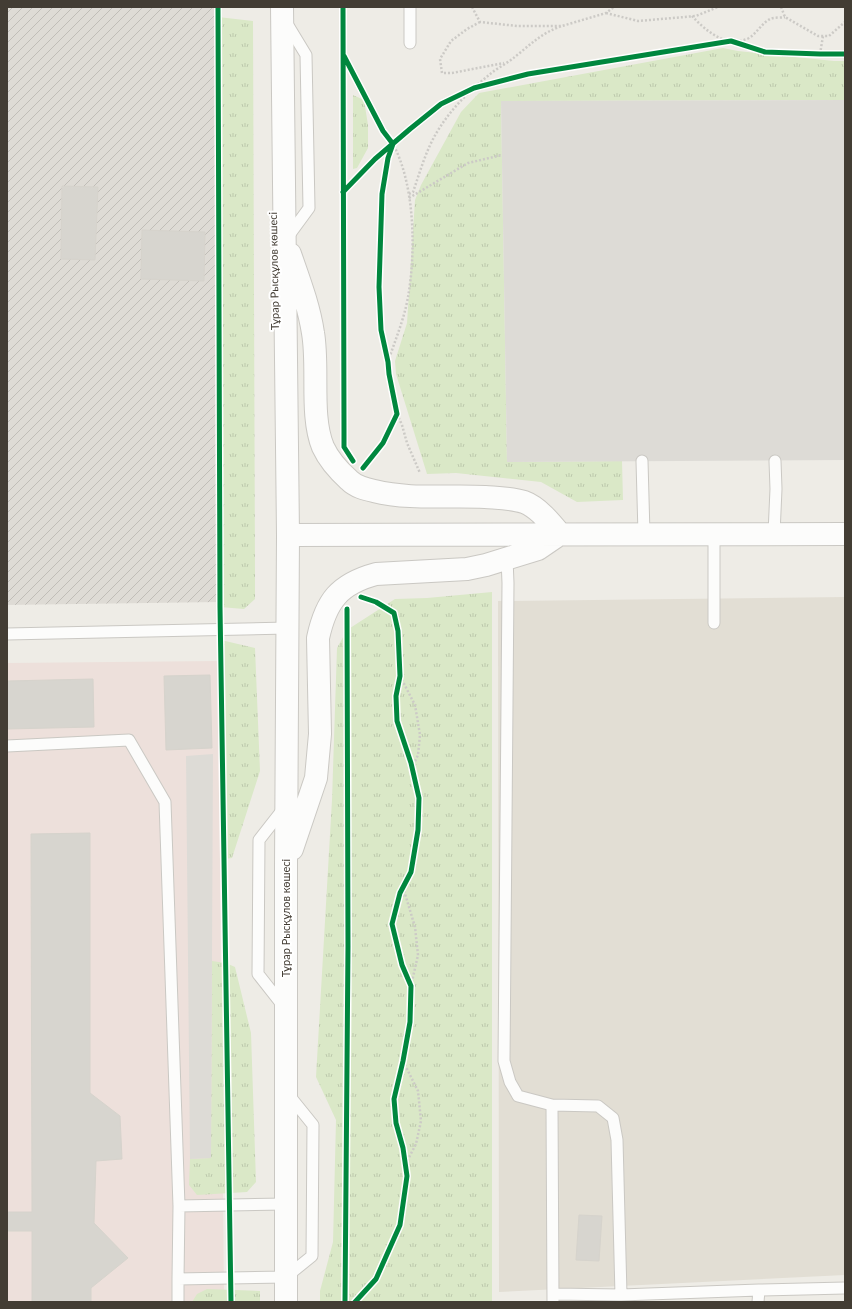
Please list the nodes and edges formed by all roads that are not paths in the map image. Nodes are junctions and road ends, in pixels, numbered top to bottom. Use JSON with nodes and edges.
{"nodes":[{"id":1,"x":410,"y":7,"type":"edge"},
{"id":2,"x":278,"y":10,"type":"edge"},
{"id":3,"x":410,"y":43,"type":"dead end"},
{"id":4,"x":285,"y":242,"type":"junction"},
{"id":5,"x":642,"y":461,"type":"dead end"},
{"id":6,"x":775,"y":461,"type":"dead end"},
{"id":7,"x":288,"y":534,"type":"junction"},
{"id":8,"x":560,"y":534,"type":"junction"},
{"id":9,"x":644,"y":534,"type":"junction"},
{"id":10,"x":714,"y":534,"type":"junction"},
{"id":11,"x":774,"y":534,"type":"junction"},
{"id":12,"x":845,"y":534,"type":"edge"},
{"id":13,"x":507,"y":559,"type":"junction"},
{"id":14,"x":714,"y":623,"type":"dead end"},
{"id":15,"x":288,"y":628,"type":"junction"},
{"id":16,"x":7,"y":634,"type":"edge"},
{"id":17,"x":7,"y":746,"type":"edge"},
{"id":18,"x":286,"y":804,"type":"junction"},
{"id":19,"x":286,"y":866,"type":"junction"},
{"id":20,"x":286,"y":1009,"type":"junction"},
{"id":21,"x":286,"y":1092,"type":"junction"},
{"id":22,"x":552,"y":1105,"type":"junction"},
{"id":23,"x":286,"y":1204,"type":"junction"},
{"id":24,"x":179,"y":1206,"type":"junction"},
{"id":25,"x":286,"y":1276,"type":"junction"},
{"id":26,"x":178,"y":1280,"type":"junction"},
{"id":27,"x":845,"y":1288,"type":"edge"},
{"id":28,"x":758,"y":1290,"type":"junction"},
{"id":29,"x":621,"y":1295,"type":"junction"},
{"id":30,"x":553,"y":1298,"type":"edge"},
{"id":31,"x":178,"y":1302,"type":"edge"},
{"id":32,"x":286,"y":1302,"type":"edge"},
{"id":33,"x":758,"y":1302,"type":"edge"}],
"edges":[{"from":1,"to":3,"type":"lane"},
{"from":2,"to":4,"type":"street","name":"Тұрар Рысқұлов көшесі"},
{"from":2,"to":7,"type":"street","name":"Тұрар Рысқұлов көшесі"},
{"from":4,"to":7,"type":"street","name":"Тұрар Рысқұлов көшесі"},
{"from":4,"to":8,"type":"street"},
{"from":5,"to":9,"type":"lane"},
{"from":6,"to":11,"type":"lane"},
{"from":7,"to":8,"type":"street"},
{"from":7,"to":15,"type":"street","name":"Тұрар Рысқұлов көшесі"},
{"from":8,"to":9,"type":"street"},
{"from":8,"to":13,"type":"street"},
{"from":9,"to":10,"type":"street"},
{"from":10,"to":11,"type":"street"},
{"from":10,"to":14,"type":"lane"},
{"from":11,"to":12,"type":"street"},
{"from":13,"to":19,"type":"street"},
{"from":13,"to":22,"type":"lane"},
{"from":15,"to":16,"type":"lane"},
{"from":15,"to":18,"type":"street","name":"Тұрар Рысқұлов көшесі"},
{"from":17,"to":24,"type":"lane"},
{"from":18,"to":19,"type":"street","name":"Тұрар Рысқұлов көшесі"},
{"from":18,"to":20,"type":"lane"},
{"from":19,"to":20,"type":"street","name":"Тұрар Рысқұлов көшесі"},
{"from":20,"to":21,"type":"street","name":"Тұрар Рысқұлов көшесі"},
{"from":21,"to":23,"type":"street","name":"Тұрар Рысқұлов көшесі"},
{"from":21,"to":25,"type":"lane"},
{"from":22,"to":29,"type":"lane"},
{"from":22,"to":30,"type":"lane"},
{"from":23,"to":24,"type":"lane"},
{"from":23,"to":25,"type":"street","name":"Тұрар Рысқұлов көшесі"},
{"from":24,"to":26,"type":"lane"},
{"from":25,"to":26,"type":"lane"},
{"from":25,"to":32,"type":"street","name":"Тұрар Рысқұлов көшесі"},
{"from":26,"to":31,"type":"lane"},
{"from":27,"to":28,"type":"lane"},
{"from":28,"to":29,"type":"lane"},
{"from":28,"to":33,"type":"lane"},
{"from":29,"to":30,"type":"lane"}]}
